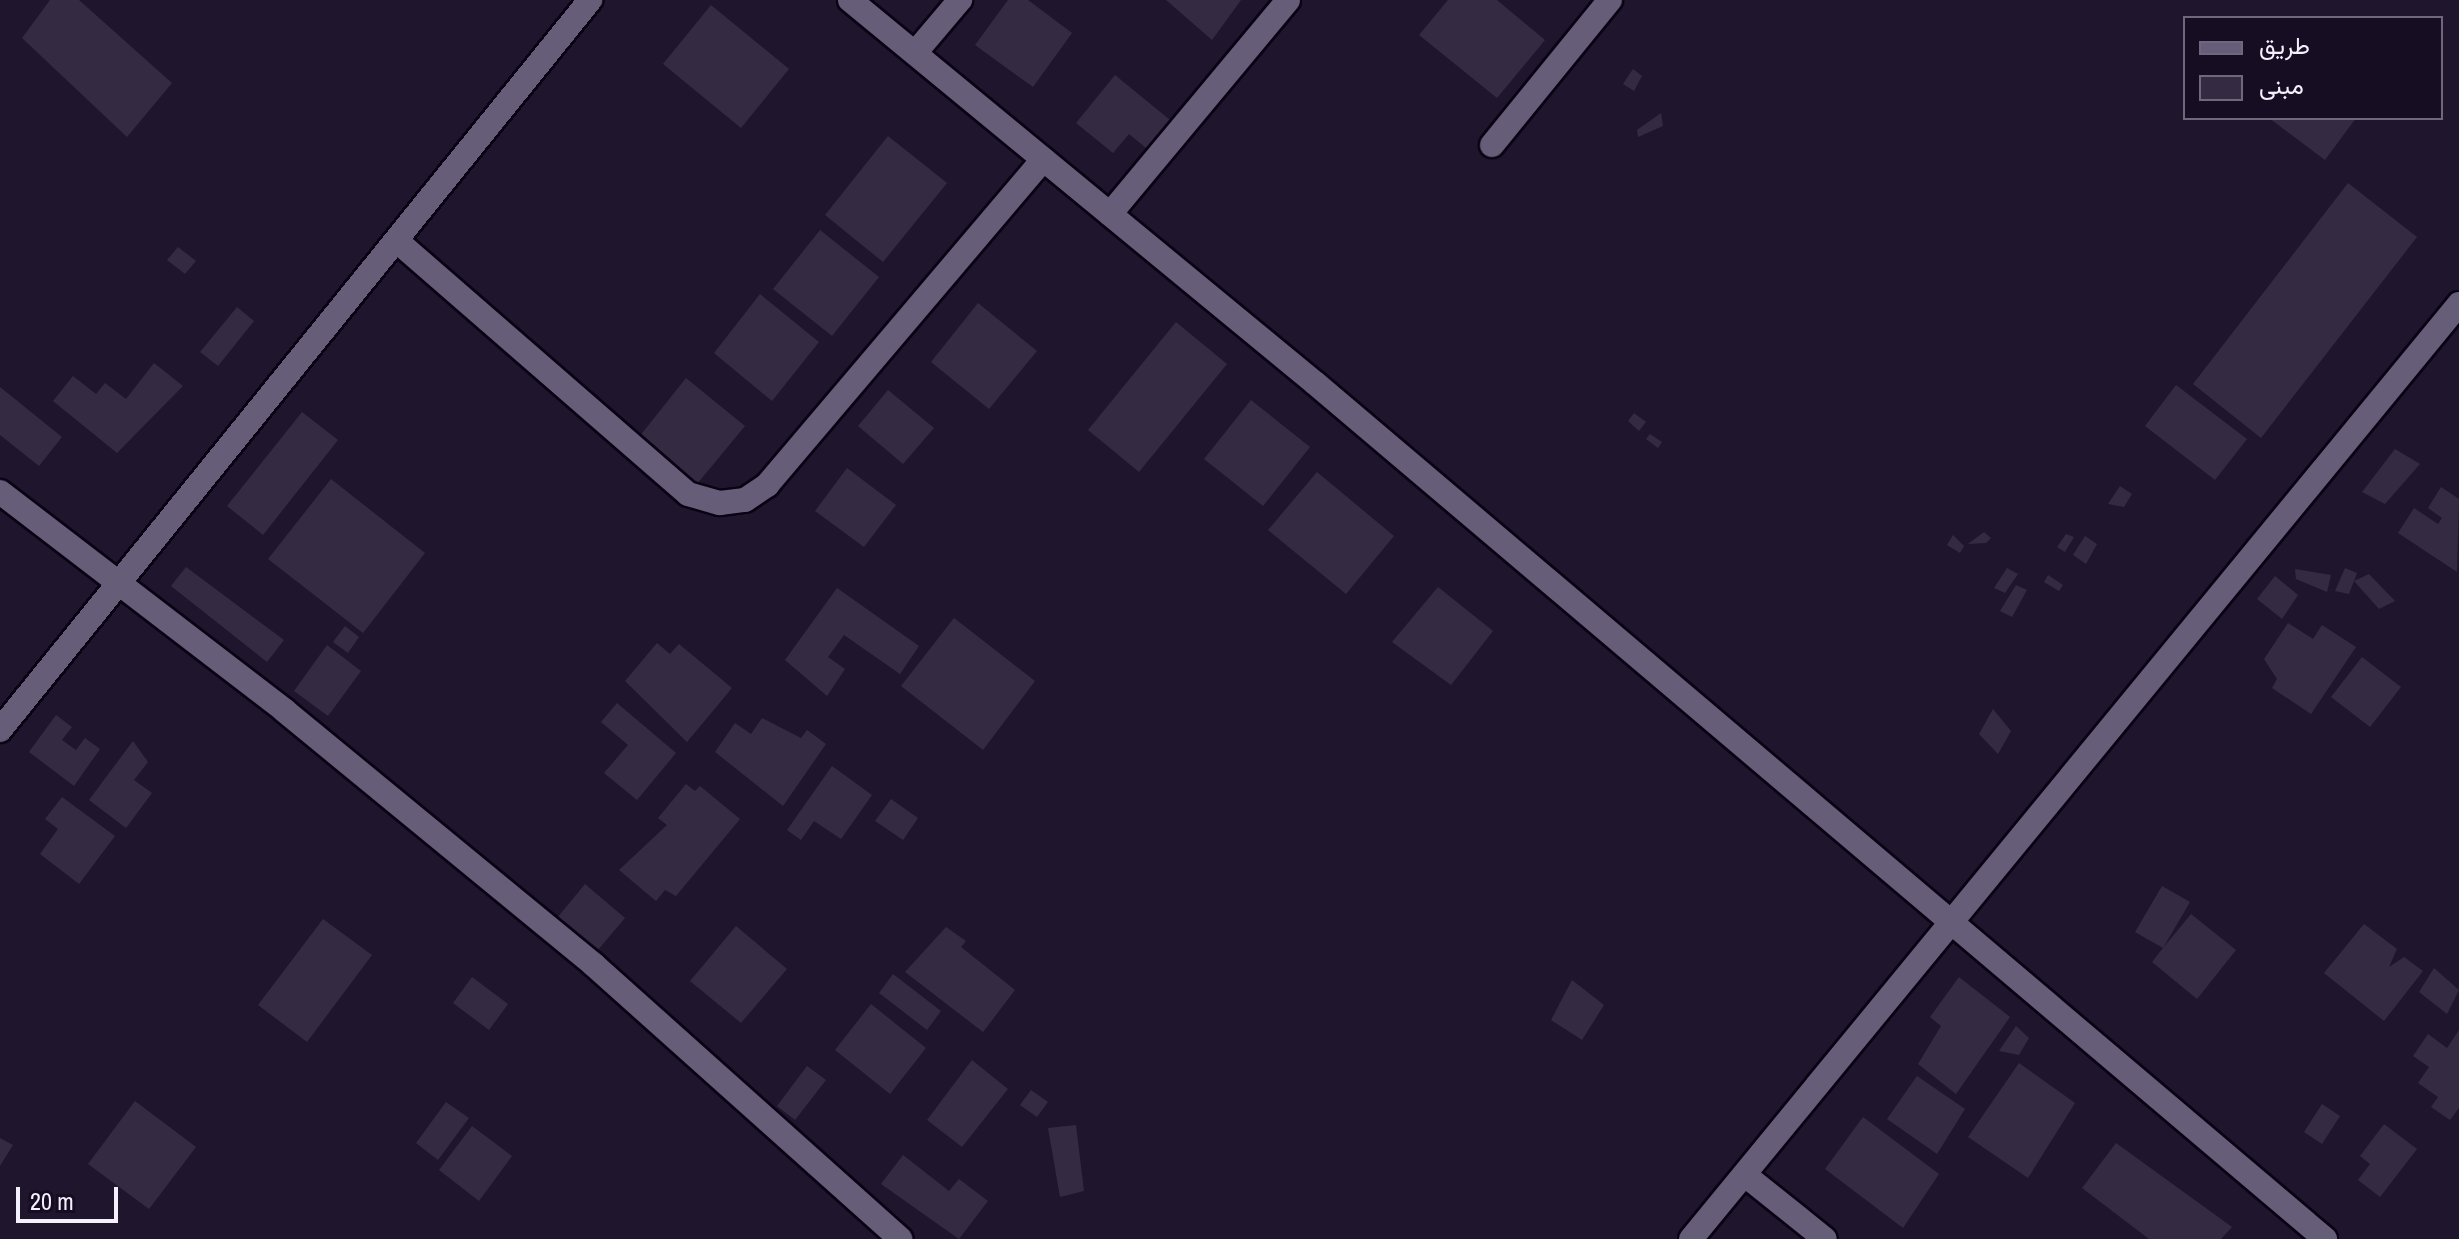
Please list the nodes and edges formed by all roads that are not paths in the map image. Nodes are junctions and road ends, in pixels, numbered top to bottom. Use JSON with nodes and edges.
{"nodes":[{"id":1,"x":590,"y":0,"type":"edge"},
{"id":2,"x":850,"y":0,"type":"edge"},
{"id":3,"x":960,"y":0,"type":"edge"},
{"id":4,"x":1288,"y":0,"type":"edge"},
{"id":5,"x":1610,"y":0,"type":"edge"},
{"id":6,"x":915,"y":53,"type":"junction"},
{"id":7,"x":1492,"y":145,"type":"dead end"},
{"id":8,"x":1043,"y":159,"type":"junction"},
{"id":9,"x":1110,"y":214,"type":"junction"},
{"id":10,"x":397,"y":241,"type":"junction"},
{"id":11,"x":2459,"y":304,"type":"edge"},
{"id":12,"x":0,"y":492,"type":"edge"},
{"id":13,"x":122,"y":585,"type":"junction"},
{"id":14,"x":0,"y":730,"type":"edge"},
{"id":15,"x":1955,"y":921,"type":"junction"},
{"id":16,"x":1745,"y":1175,"type":"junction"},
{"id":17,"x":900,"y":1239,"type":"edge"},
{"id":18,"x":1691,"y":1239,"type":"edge"},
{"id":19,"x":1825,"y":1239,"type":"edge"},
{"id":20,"x":2325,"y":1239,"type":"edge"}],
"edges":[{"from":1,"to":10,"type":"street"},
{"from":2,"to":6,"type":"street"},
{"from":3,"to":6,"type":"street"},
{"from":4,"to":9,"type":"street"},
{"from":5,"to":7,"type":"street"},
{"from":6,"to":8,"type":"street"},
{"from":8,"to":9,"type":"street"},
{"from":8,"to":10,"type":"street"},
{"from":9,"to":15,"type":"street"},
{"from":10,"to":13,"type":"street"},
{"from":11,"to":15,"type":"street"},
{"from":12,"to":13,"type":"street"},
{"from":13,"to":14,"type":"street"},
{"from":13,"to":17,"type":"street"},
{"from":15,"to":16,"type":"street"},
{"from":15,"to":20,"type":"street"},
{"from":16,"to":18,"type":"street"},
{"from":16,"to":19,"type":"street"}]}
